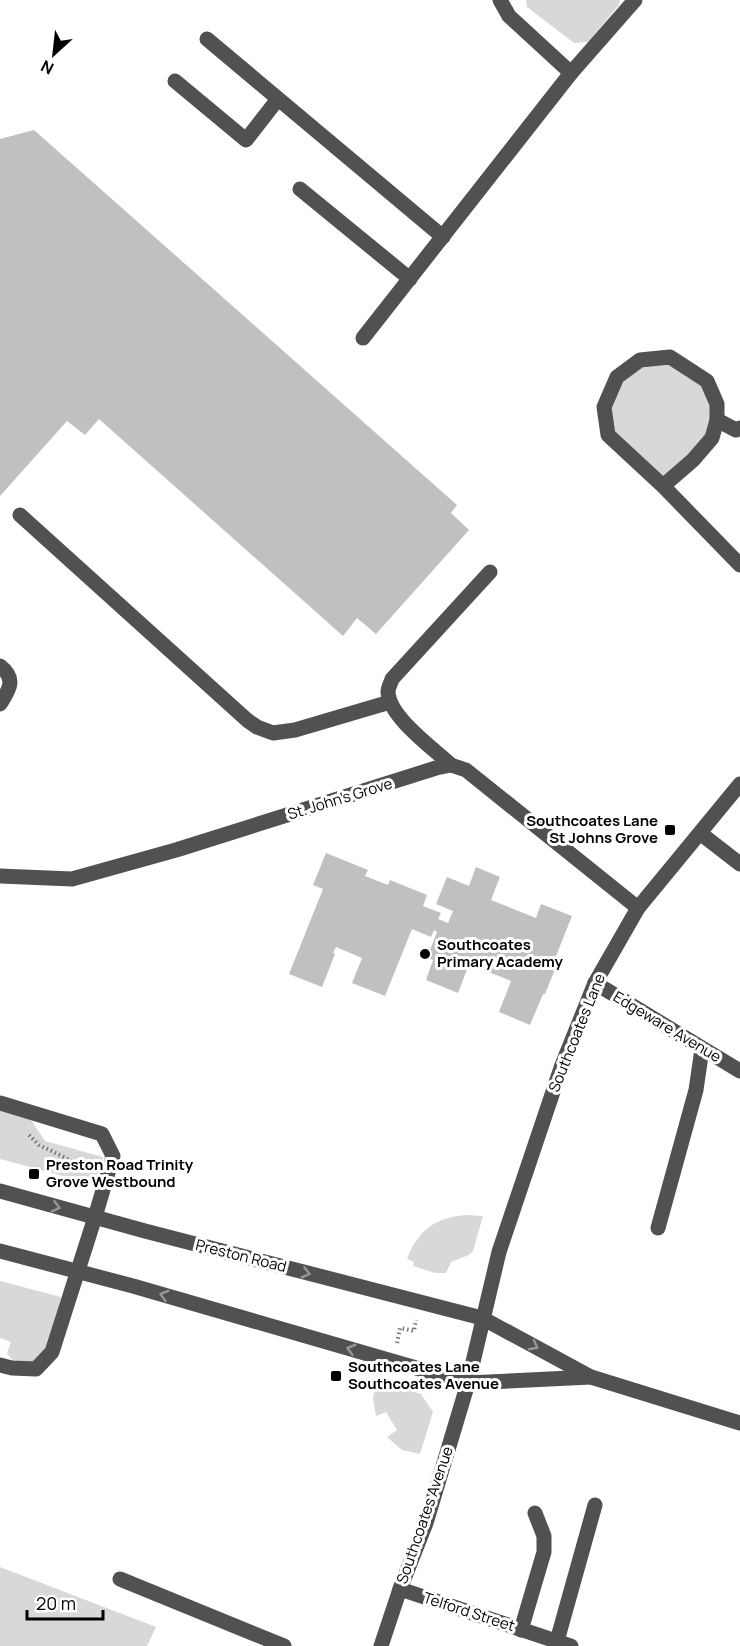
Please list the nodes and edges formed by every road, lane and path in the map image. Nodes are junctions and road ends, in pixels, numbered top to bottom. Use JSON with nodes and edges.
{"nodes":[{"id":1,"x":500,"y":0,"type":"edge"},
{"id":2,"x":634,"y":0,"type":"edge"},
{"id":3,"x":207,"y":39,"type":"dead end"},
{"id":4,"x":571,"y":73,"type":"junction"},
{"id":5,"x":175,"y":81,"type":"dead end"},
{"id":6,"x":278,"y":99,"type":"junction"},
{"id":7,"x":300,"y":189,"type":"dead end"},
{"id":8,"x":443,"y":237,"type":"junction"},
{"id":9,"x":410,"y":279,"type":"junction"},
{"id":10,"x":363,"y":338,"type":"dead end"},
{"id":11,"x":717,"y":420,"type":"junction"},
{"id":12,"x":740,"y":428,"type":"edge"},
{"id":13,"x":663,"y":486,"type":"junction"},
{"id":14,"x":20,"y":514,"type":"dead end"},
{"id":15,"x":740,"y":565,"type":"edge"},
{"id":16,"x":490,"y":572,"type":"dead end"},
{"id":17,"x":0,"y":666,"type":"edge"},
{"id":18,"x":390,"y":702,"type":"junction"},
{"id":19,"x":0,"y":704,"type":"edge"},
{"id":20,"x":451,"y":765,"type":"junction"},
{"id":21,"x":740,"y":784,"type":"edge"},
{"id":22,"x":700,"y":833,"type":"junction"},
{"id":23,"x":740,"y":864,"type":"edge"},
{"id":24,"x":0,"y":876,"type":"edge"},
{"id":25,"x":638,"y":908,"type":"junction"},
{"id":26,"x":595,"y":983,"type":"junction"},
{"id":27,"x":702,"y":1048,"type":"junction"},
{"id":28,"x":740,"y":1071,"type":"edge"},
{"id":29,"x":0,"y":1103,"type":"edge"},
{"id":30,"x":27,"y":1132,"type":"dead end"},
{"id":31,"x":105,"y":1182,"type":"junction"},
{"id":32,"x":0,"y":1191,"type":"edge"},
{"id":33,"x":95,"y":1217,"type":"junction"},
{"id":34,"x":658,"y":1228,"type":"dead end"},
{"id":35,"x":0,"y":1251,"type":"edge"},
{"id":36,"x":76,"y":1272,"type":"junction"},
{"id":37,"x":421,"y":1302,"type":"junction"},
{"id":38,"x":482,"y":1318,"type":"junction"},
{"id":39,"x":393,"y":1361,"type":"junction"},
{"id":40,"x":0,"y":1365,"type":"edge"},
{"id":41,"x":591,"y":1377,"type":"junction"},
{"id":42,"x":468,"y":1383,"type":"junction"},
{"id":43,"x":740,"y":1423,"type":"edge"},
{"id":44,"x":595,"y":1505,"type":"dead end"},
{"id":45,"x":535,"y":1513,"type":"dead end"},
{"id":46,"x":120,"y":1579,"type":"dead end"},
{"id":47,"x":400,"y":1589,"type":"junction"},
{"id":48,"x":521,"y":1630,"type":"junction"},
{"id":49,"x":564,"y":1644,"type":"edge"},
{"id":50,"x":284,"y":1646,"type":"edge"},
{"id":51,"x":381,"y":1646,"type":"edge"}],
"edges":[{"from":1,"to":4,"type":"street"},
{"from":2,"to":4,"type":"street"},
{"from":3,"to":6,"type":"street"},
{"from":4,"to":8,"type":"street"},
{"from":5,"to":6,"type":"street"},
{"from":6,"to":8,"type":"street"},
{"from":7,"to":9,"type":"street"},
{"from":8,"to":9,"type":"street"},
{"from":9,"to":10,"type":"street"},
{"from":11,"to":12,"type":"street"},
{"from":11,"to":13,"type":"street"},
{"from":11,"to":13,"type":"street"},
{"from":13,"to":15,"type":"street"},
{"from":14,"to":18,"type":"street"},
{"from":16,"to":18,"type":"street"},
{"from":17,"to":19,"type":"street"},
{"from":18,"to":20,"type":"street"},
{"from":20,"to":24,"type":"street","name":"St. John's Grove"},
{"from":20,"to":25,"type":"street"},
{"from":21,"to":22,"type":"street","name":"Southcoates Lane"},
{"from":22,"to":23,"type":"street"},
{"from":22,"to":25,"type":"street","name":"Southcoates Lane"},
{"from":25,"to":26,"type":"street","name":"Southcoates Lane"},
{"from":26,"to":27,"type":"street","name":"Edgeware Avenue"},
{"from":26,"to":38,"type":"street","name":"Southcoates Lane"},
{"from":27,"to":28,"type":"street","name":"Edgeware Avenue"},
{"from":27,"to":34,"type":"street"},
{"from":29,"to":31,"type":"street"},
{"from":30,"to":31,"type":"path"},
{"from":31,"to":33,"type":"street"},
{"from":32,"to":33,"type":"street","name":"Preston Road","one_way":true},
{"from":33,"to":36,"type":"street"},
{"from":33,"to":37,"type":"street","name":"Preston Road","one_way":true},
{"from":35,"to":36,"type":"street"},
{"from":39,"to":36,"type":"street","one_way":true},
{"from":36,"to":40,"type":"street"},
{"from":37,"to":38,"type":"street","name":"Preston Road"},
{"from":37,"to":39,"type":"path"},
{"from":38,"to":41,"type":"street","one_way":true},
{"from":38,"to":42,"type":"street","name":"Southcoates Lane"},
{"from":39,"to":42,"type":"street"},
{"from":41,"to":42,"type":"street"},
{"from":41,"to":43,"type":"street"},
{"from":42,"to":47,"type":"street","name":"Southcoates Avenue"},
{"from":44,"to":49,"type":"street"},
{"from":45,"to":48,"type":"street"},
{"from":46,"to":50,"type":"street"},
{"from":47,"to":48,"type":"street","name":"Telford Street"},
{"from":47,"to":51,"type":"street","name":"Southcoates Avenue"},
{"from":48,"to":49,"type":"street","name":"Telford Street"}]}
